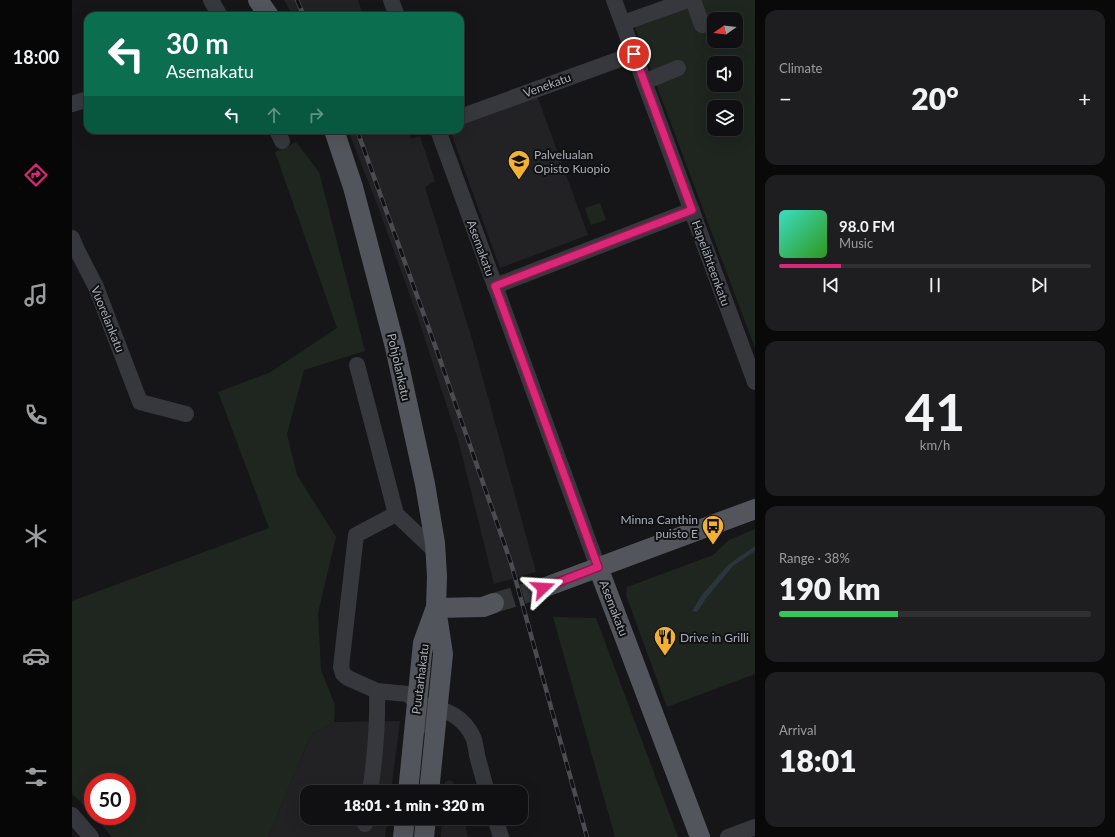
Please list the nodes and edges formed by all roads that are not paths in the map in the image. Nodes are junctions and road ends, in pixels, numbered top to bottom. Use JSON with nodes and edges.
{"nodes":[{"id":1,"x":211,"y":0,"type":"edge"},
{"id":2,"x":258,"y":0,"type":"edge"},
{"id":3,"x":391,"y":0,"type":"edge"},
{"id":4,"x":614,"y":0,"type":"edge"},
{"id":5,"x":688,"y":0,"type":"edge"},
{"id":6,"x":693,"y":0,"type":"edge"},
{"id":7,"x":218,"y":12,"type":"edge"},
{"id":8,"x":266,"y":12,"type":"edge"},
{"id":9,"x":396,"y":12,"type":"edge"},
{"id":10,"x":623,"y":23,"type":"junction"},
{"id":11,"x":702,"y":25,"type":"dead end"},
{"id":12,"x":634,"y":54,"type":"junction"},
{"id":13,"x":678,"y":68,"type":"dead end"},
{"id":14,"x":644,"y":82,"type":"junction"},
{"id":15,"x":84,"y":100,"type":"edge"},
{"id":16,"x":72,"y":104,"type":"edge"},
{"id":17,"x":464,"y":115,"type":"edge"},
{"id":18,"x":335,"y":134,"type":"edge"},
{"id":19,"x":439,"y":134,"type":"edge"},
{"id":20,"x":692,"y":210,"type":"junction"},
{"id":21,"x":74,"y":247,"type":"edge"},
{"id":22,"x":495,"y":286,"type":"junction"},
{"id":23,"x":357,"y":365,"type":"dead end"},
{"id":24,"x":755,"y":382,"type":"edge"},
{"id":25,"x":186,"y":414,"type":"dead end"},
{"id":26,"x":755,"y":509,"type":"edge"},
{"id":27,"x":396,"y":514,"type":"junction"},
{"id":28,"x":435,"y":551,"type":"junction"},
{"id":29,"x":598,"y":567,"type":"junction"},
{"id":30,"x":543,"y":588,"type":"tunnel mouth"},
{"id":31,"x":494,"y":603,"type":"tunnel mouth"},
{"id":32,"x":436,"y":608,"type":"junction"},
{"id":33,"x":377,"y":691,"type":"junction"},
{"id":34,"x":417,"y":703,"type":"junction"},
{"id":35,"x":437,"y":708,"type":"junction"},
{"id":36,"x":434,"y":734,"type":"junction"},
{"id":37,"x":371,"y":785,"type":"edge"},
{"id":38,"x":409,"y":785,"type":"edge"},
{"id":39,"x":430,"y":785,"type":"edge"},
{"id":40,"x":486,"y":785,"type":"edge"},
{"id":41,"x":72,"y":815,"type":"edge"},
{"id":42,"x":404,"y":825,"type":"edge"},
{"id":43,"x":425,"y":825,"type":"edge"},
{"id":44,"x":497,"y":825,"type":"edge"},
{"id":45,"x":755,"y":827,"type":"edge"},
{"id":46,"x":91,"y":837,"type":"edge"},
{"id":47,"x":403,"y":837,"type":"edge"},
{"id":48,"x":424,"y":837,"type":"edge"},
{"id":49,"x":501,"y":837,"type":"edge"},
{"id":50,"x":700,"y":837,"type":"edge"},
{"id":51,"x":728,"y":837,"type":"edge"}],
"edges":[{"from":1,"to":7,"type":"street"},
{"from":2,"to":8,"type":"main road"},
{"from":3,"to":9,"type":"street"},
{"from":4,"to":10,"type":"street","name":"Hapelähteenkatu"},
{"from":5,"to":10,"type":"street"},
{"from":6,"to":11,"type":"street"},
{"from":10,"to":12,"type":"street","name":"Hapelähteenkatu"},
{"from":12,"to":14,"type":"street","name":"Hapelähteenkatu"},
{"from":12,"to":17,"type":"street","name":"Venekatu"},
{"from":13,"to":14,"type":"street"},
{"from":14,"to":20,"type":"street","name":"Hapelähteenkatu"},
{"from":15,"to":16,"type":"street"},
{"from":18,"to":28,"type":"main road","name":"Pohjolankatu"},
{"from":19,"to":22,"type":"street","name":"Asemakatu"},
{"from":20,"to":22,"type":"street"},
{"from":20,"to":24,"type":"street","name":"Hapelähteenkatu"},
{"from":21,"to":25,"type":"street","name":"Vuorelankatu"},
{"from":22,"to":29,"type":"street","name":"Asemakatu"},
{"from":23,"to":27,"type":"street"},
{"from":26,"to":29,"type":"main road"},
{"from":27,"to":28,"type":"street"},
{"from":27,"to":33,"type":"street"},
{"from":28,"to":32,"type":"main road","name":"Pohjolankatu"},
{"from":29,"to":30,"type":"main road"},
{"from":29,"to":50,"type":"main road","name":"Asemakatu"},
{"from":31,"to":32,"type":"main road"},
{"from":32,"to":34,"type":"main road","name":"Puutarhakatu"},
{"from":32,"to":35,"type":"main road","name":"Puutarhakatu"},
{"from":33,"to":34,"type":"street"},
{"from":33,"to":37,"type":"street"},
{"from":34,"to":35,"type":"street"},
{"from":34,"to":36,"type":"street"},
{"from":34,"to":38,"type":"main road","name":"Puutarhakatu"},
{"from":35,"to":36,"type":"main road","name":"Puutarhakatu"},
{"from":35,"to":40,"type":"street"},
{"from":36,"to":39,"type":"main road","name":"Puutarhakatu"},
{"from":41,"to":46,"type":"street"},
{"from":42,"to":47,"type":"main road"},
{"from":43,"to":48,"type":"main road"},
{"from":44,"to":49,"type":"street"},
{"from":45,"to":51,"type":"street"}]}
